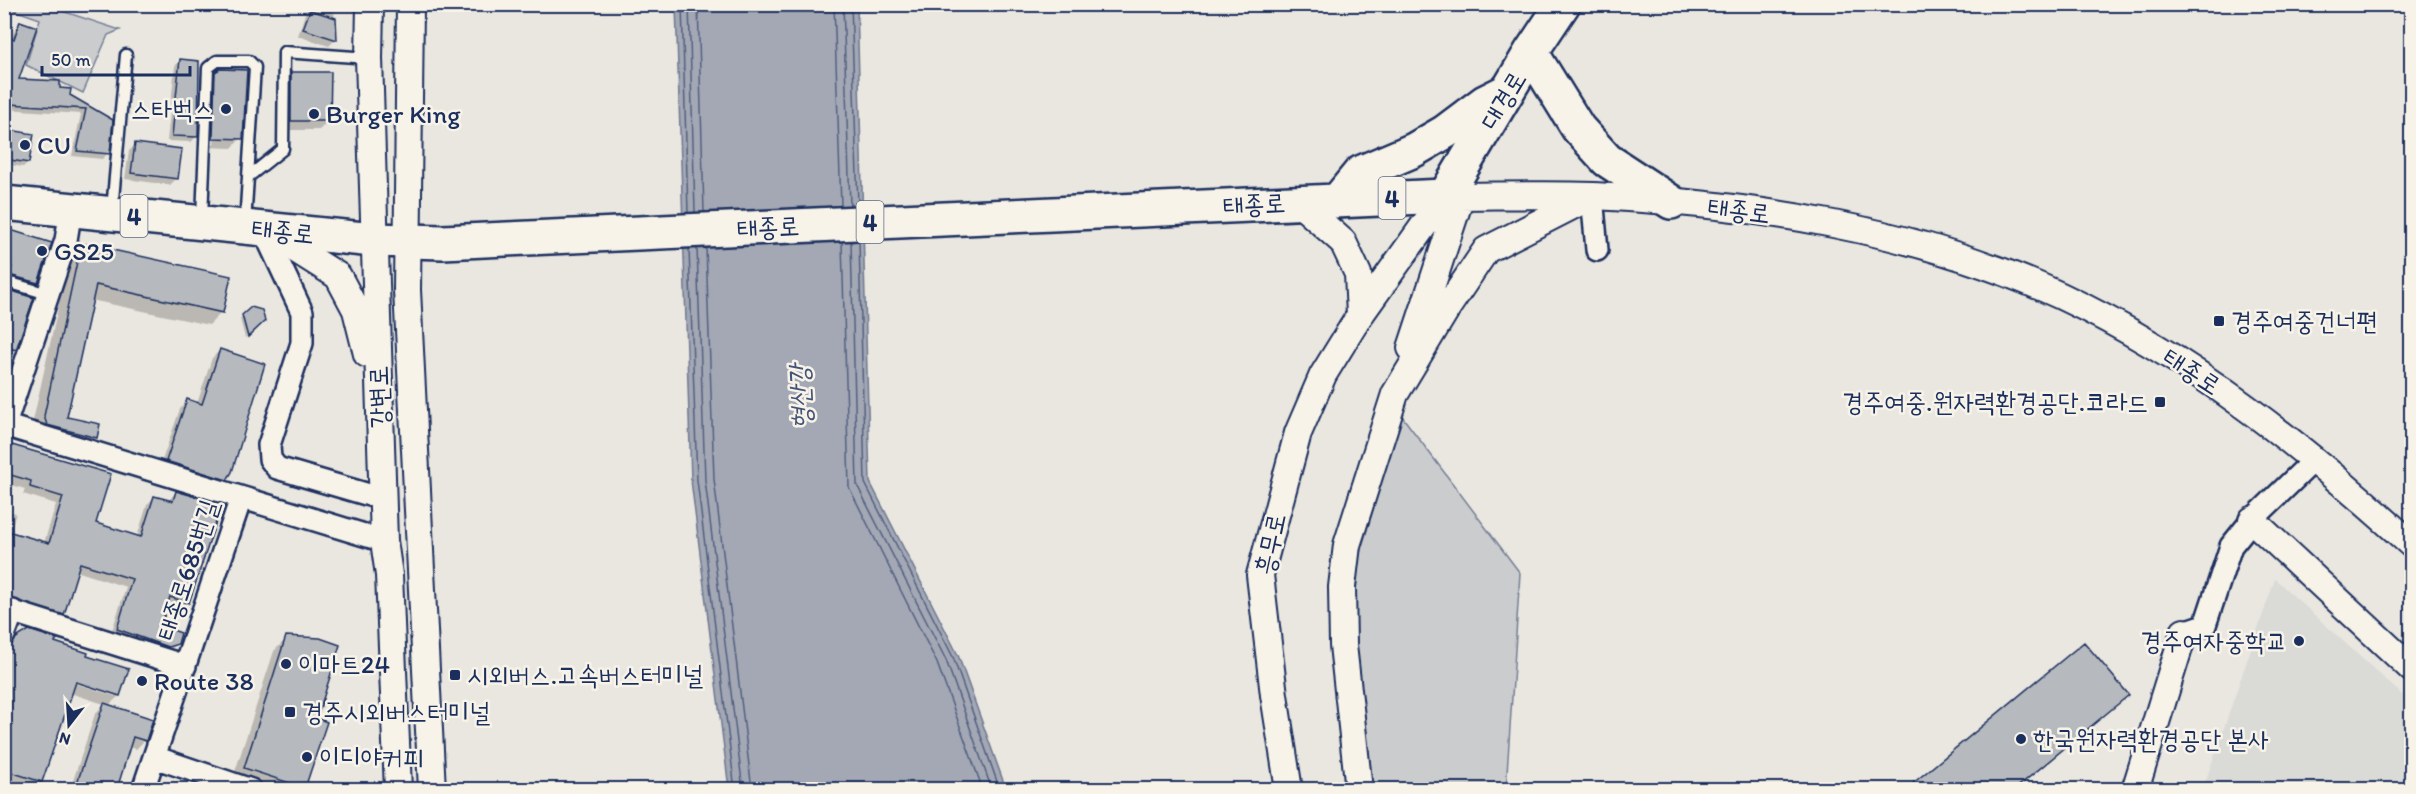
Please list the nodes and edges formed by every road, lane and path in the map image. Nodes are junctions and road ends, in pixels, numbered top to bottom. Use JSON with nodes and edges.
{"nodes":[{"id":1,"x":370,"y":4,"type":"edge"},
{"id":2,"x":410,"y":4,"type":"edge"},
{"id":3,"x":1563,"y":4,"type":"edge"},
{"id":4,"x":1532,"y":52,"type":"junction"},
{"id":5,"x":126,"y":55,"type":"dead end"},
{"id":6,"x":369,"y":58,"type":"junction"},
{"id":7,"x":1509,"y":90,"type":"junction"},
{"id":8,"x":248,"y":177,"type":"junction"},
{"id":9,"x":1453,"y":192,"type":"junction"},
{"id":10,"x":1592,"y":196,"type":"junction"},
{"id":11,"x":1338,"y":200,"type":"junction"},
{"id":12,"x":1298,"y":202,"type":"junction"},
{"id":13,"x":1671,"y":202,"type":"junction"},
{"id":14,"x":4,"y":203,"type":"edge"},
{"id":15,"x":71,"y":209,"type":"junction"},
{"id":16,"x":112,"y":214,"type":"junction"},
{"id":17,"x":202,"y":223,"type":"junction"},
{"id":18,"x":254,"y":228,"type":"junction"},
{"id":19,"x":374,"y":240,"type":"junction"},
{"id":20,"x":408,"y":241,"type":"junction"},
{"id":21,"x":1597,"y":250,"type":"dead end"},
{"id":22,"x":4,"y":281,"type":"edge"},
{"id":23,"x":48,"y":294,"type":"junction"},
{"id":24,"x":1360,"y":315,"type":"junction"},
{"id":25,"x":379,"y":393,"type":"junction"},
{"id":26,"x":1395,"y":394,"type":"junction"},
{"id":27,"x":5,"y":426,"type":"edge"},
{"id":28,"x":2315,"y":459,"type":"junction"},
{"id":29,"x":241,"y":498,"type":"junction"},
{"id":30,"x":383,"y":499,"type":"junction"},
{"id":31,"x":2252,"y":520,"type":"junction"},
{"id":32,"x":384,"y":541,"type":"junction"},
{"id":33,"x":2412,"y":545,"type":"edge"},
{"id":34,"x":8,"y":610,"type":"edge"},
{"id":35,"x":2184,"y":632,"type":"joint"},
{"id":36,"x":4,"y":635,"type":"edge"},
{"id":37,"x":185,"y":666,"type":"junction"},
{"id":38,"x":2412,"y":669,"type":"edge"},
{"id":39,"x":154,"y":757,"type":"junction"},
{"id":40,"x":143,"y":789,"type":"edge"},
{"id":41,"x":250,"y":789,"type":"edge"},
{"id":42,"x":398,"y":789,"type":"edge"},
{"id":43,"x":432,"y":789,"type":"edge"},
{"id":44,"x":1289,"y":789,"type":"edge"},
{"id":45,"x":1359,"y":789,"type":"edge"},
{"id":46,"x":2135,"y":789,"type":"edge"}],
"edges":[{"from":1,"to":6,"type":"street","name":"강변로"},
{"from":2,"to":20,"type":"street","name":"강변로"},
{"from":3,"to":4,"type":"main road","name":"대경로"},
{"from":4,"to":7,"type":"main road","name":"대경로"},
{"from":4,"to":13,"type":"main road"},
{"from":5,"to":16,"type":"lane"},
{"from":6,"to":8,"type":"lane"},
{"from":6,"to":19,"type":"street","name":"강변로"},
{"from":7,"to":9,"type":"main road","name":"대경로"},
{"from":7,"to":11,"type":"main road"},
{"from":8,"to":17,"type":"lane"},
{"from":8,"to":18,"type":"lane"},
{"from":9,"to":10,"type":"street","name":"태종로"},
{"from":9,"to":11,"type":"main road","name":"태종로","number":"4"},
{"from":9,"to":24,"type":"street","name":"흥무로"},
{"from":9,"to":26,"type":"street"},
{"from":10,"to":13,"type":"street","name":"태종로"},
{"from":10,"to":21,"type":"street"},
{"from":10,"to":26,"type":"street"},
{"from":11,"to":12,"type":"main road","name":"태종로","number":"4"},
{"from":12,"to":20,"type":"main road","name":"태종로","number":"4"},
{"from":12,"to":24,"type":"street"},
{"from":13,"to":28,"type":"street","name":"태종로"},
{"from":14,"to":15,"type":"main road","name":"태종로","number":"4"},
{"from":15,"to":16,"type":"main road","name":"태종로","number":"4"},
{"from":15,"to":23,"type":"street"},
{"from":16,"to":17,"type":"main road","name":"태종로","number":"4"},
{"from":17,"to":18,"type":"main road","name":"태종로","number":"4"},
{"from":18,"to":19,"type":"main road","name":"태종로","number":"4"},
{"from":18,"to":25,"type":"street"},
{"from":18,"to":30,"type":"street"},
{"from":19,"to":20,"type":"main road","name":"태종로","number":"4"},
{"from":19,"to":25,"type":"street","name":"강변로"},
{"from":20,"to":43,"type":"street","name":"강변로"},
{"from":22,"to":23,"type":"lane"},
{"from":23,"to":27,"type":"street"},
{"from":24,"to":44,"type":"street","name":"흥무로"},
{"from":25,"to":30,"type":"street","name":"강변로"},
{"from":26,"to":45,"type":"street"},
{"from":27,"to":29,"type":"street","name":"태종로685번길"},
{"from":28,"to":31,"type":"street"},
{"from":28,"to":33,"type":"street","name":"태종로"},
{"from":29,"to":32,"type":"street"},
{"from":29,"to":37,"type":"street","name":"태종로685번길"},
{"from":30,"to":32,"type":"street","name":"강변로"},
{"from":31,"to":35,"type":"street"},
{"from":31,"to":38,"type":"street"},
{"from":32,"to":42,"type":"street","name":"강변로"},
{"from":34,"to":36,"type":"street"},
{"from":34,"to":37,"type":"street"},
{"from":35,"to":46,"type":"street"},
{"from":37,"to":39,"type":"street","name":"태종로685번길"},
{"from":39,"to":40,"type":"street","name":"태종로685번길"},
{"from":39,"to":41,"type":"street"}]}
